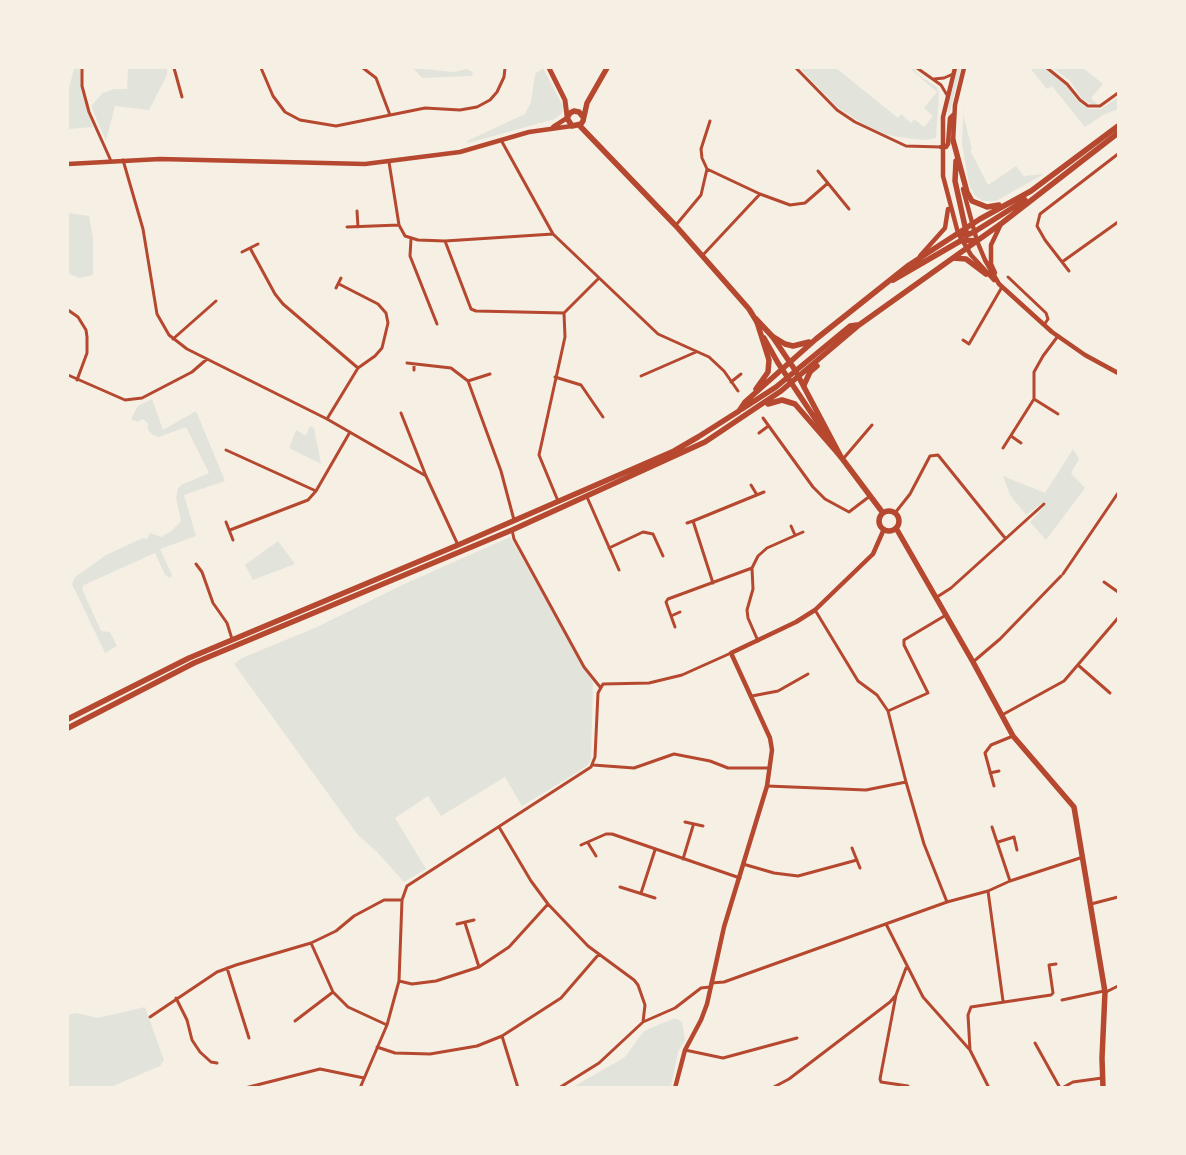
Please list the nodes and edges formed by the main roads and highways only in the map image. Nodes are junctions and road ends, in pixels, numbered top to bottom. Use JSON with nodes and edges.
{"nodes":[{"id":1,"x":549,"y":68,"type":"edge"},
{"id":2,"x":607,"y":68,"type":"edge"},
{"id":3,"x":565,"y":100,"type":"junction"},
{"id":4,"x":587,"y":103,"type":"junction"},
{"id":5,"x":576,"y":111,"type":"junction"},
{"id":6,"x":567,"y":117,"type":"junction"},
{"id":7,"x":583,"y":117,"type":"junction"},
{"id":8,"x":575,"y":126,"type":"junction"},
{"id":9,"x":1118,"y":126,"type":"edge"},
{"id":10,"x":1118,"y":133,"type":"edge"},
{"id":11,"x":953,"y":140,"type":"road end"},
{"id":12,"x":956,"y":161,"type":"road end"},
{"id":13,"x":1040,"y":192,"type":"junction"},
{"id":14,"x":1018,"y":197,"type":"junction"},
{"id":15,"x":966,"y":236,"type":"junction"},
{"id":16,"x":977,"y":241,"type":"junction"},
{"id":17,"x":967,"y":248,"type":"junction"},
{"id":18,"x":953,"y":258,"type":"junction"},
{"id":19,"x":986,"y":274,"type":"road end"},
{"id":20,"x":887,"y":282,"type":"junction"},
{"id":21,"x":756,"y":320,"type":"junction"},
{"id":22,"x":859,"y":324,"type":"junction"},
{"id":23,"x":853,"y":330,"type":"junction"},
{"id":24,"x":772,"y":336,"type":"junction"},
{"id":25,"x":816,"y":339,"type":"junction"},
{"id":26,"x":790,"y":363,"type":"junction"},
{"id":27,"x":782,"y":370,"type":"junction"},
{"id":28,"x":795,"y":370,"type":"junction"},
{"id":29,"x":799,"y":376,"type":"junction"},
{"id":30,"x":790,"y":380,"type":"junction"},
{"id":31,"x":804,"y":385,"type":"junction"},
{"id":32,"x":746,"y":402,"type":"junction"},
{"id":33,"x":740,"y":411,"type":"junction"},
{"id":34,"x":752,"y":412,"type":"junction"},
{"id":35,"x":842,"y":458,"type":"junction"},
{"id":36,"x":883,"y":513,"type":"junction"},
{"id":37,"x":896,"y":528,"type":"junction"},
{"id":38,"x":68,"y":719,"type":"edge"},
{"id":39,"x":68,"y":728,"type":"edge"},
{"id":40,"x":1103,"y":1088,"type":"edge"}],
"edges":[{"from":1,"to":3,"type":"main road"},
{"from":2,"to":4,"type":"main road"},
{"from":3,"to":5,"type":"main road"},
{"from":3,"to":6,"type":"main road"},
{"from":4,"to":5,"type":"main road"},
{"from":4,"to":7,"type":"main road"},
{"from":5,"to":6,"type":"main road"},
{"from":5,"to":7,"type":"main road"},
{"from":6,"to":8,"type":"main road"},
{"from":7,"to":8,"type":"main road"},
{"from":8,"to":21,"type":"main road"},
{"from":9,"to":14,"type":"main road"},
{"from":10,"to":13,"type":"main road"},
{"from":11,"to":14,"type":"main road"},
{"from":12,"to":15,"type":"main road"},
{"from":13,"to":15,"type":"main road"},
{"from":13,"to":16,"type":"main road"},
{"from":14,"to":15,"type":"main road"},
{"from":15,"to":16,"type":"main road"},
{"from":15,"to":17,"type":"main road"},
{"from":15,"to":20,"type":"main road"},
{"from":15,"to":20,"type":"main road"},
{"from":16,"to":17,"type":"main road"},
{"from":17,"to":18,"type":"main road"},
{"from":18,"to":19,"type":"main road"},
{"from":18,"to":22,"type":"main road"},
{"from":20,"to":25,"type":"main road"},
{"from":21,"to":24,"type":"main road"},
{"from":21,"to":27,"type":"main road"},
{"from":21,"to":32,"type":"main road"},
{"from":22,"to":23,"type":"main road"},
{"from":22,"to":28,"type":"main road"},
{"from":23,"to":29,"type":"main road"},
{"from":23,"to":31,"type":"main road"},
{"from":24,"to":25,"type":"main road"},
{"from":24,"to":26,"type":"main road"},
{"from":25,"to":26,"type":"main road"},
{"from":26,"to":27,"type":"main road"},
{"from":26,"to":28,"type":"main road"},
{"from":27,"to":30,"type":"main road"},
{"from":27,"to":32,"type":"main road"},
{"from":28,"to":29,"type":"main road"},
{"from":28,"to":30,"type":"main road"},
{"from":29,"to":30,"type":"main road"},
{"from":29,"to":31,"type":"main road"},
{"from":30,"to":33,"type":"main road"},
{"from":30,"to":34,"type":"main road"},
{"from":30,"to":35,"type":"main road"},
{"from":31,"to":35,"type":"main road"},
{"from":32,"to":33,"type":"main road"},
{"from":33,"to":38,"type":"main road"},
{"from":34,"to":35,"type":"main road"},
{"from":34,"to":39,"type":"main road"},
{"from":35,"to":36,"type":"main road"},
{"from":36,"to":37,"type":"main road"},
{"from":36,"to":37,"type":"main road"},
{"from":37,"to":40,"type":"main road"}]}
